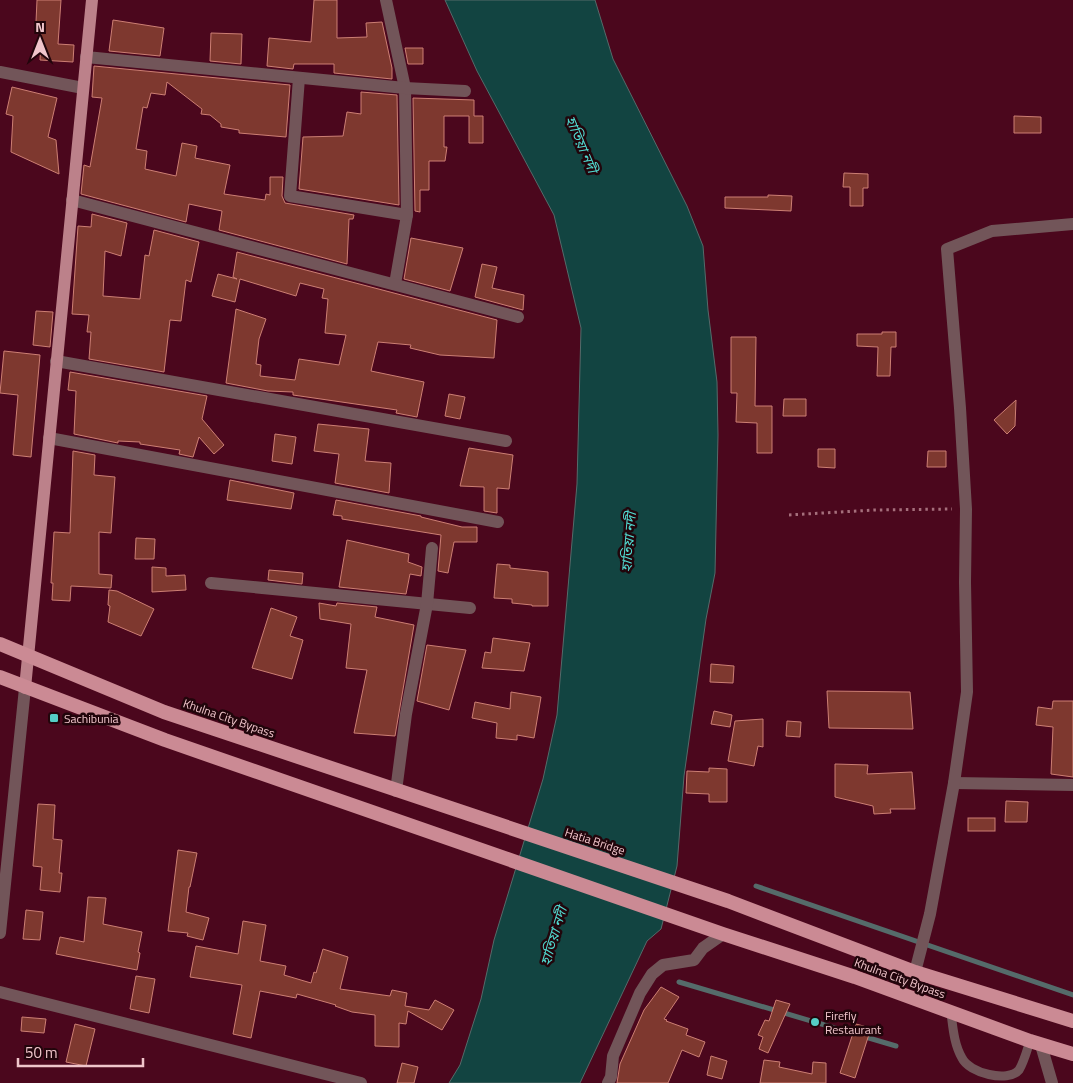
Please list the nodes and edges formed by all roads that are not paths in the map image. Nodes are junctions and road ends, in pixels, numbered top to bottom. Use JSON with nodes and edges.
{"nodes":[{"id":1,"x":92,"y":0,"type":"edge"},
{"id":2,"x":386,"y":0,"type":"edge"},
{"id":3,"x":86,"y":57,"type":"junction"},
{"id":4,"x":0,"y":72,"type":"edge"},
{"id":5,"x":299,"y":78,"type":"junction"},
{"id":6,"x":83,"y":88,"type":"junction"},
{"id":7,"x":405,"y":88,"type":"junction"},
{"id":8,"x":465,"y":92,"type":"dead end"},
{"id":9,"x":72,"y":200,"type":"junction"},
{"id":10,"x":407,"y":215,"type":"junction"},
{"id":11,"x":1073,"y":224,"type":"edge"},
{"id":12,"x":395,"y":284,"type":"junction"},
{"id":13,"x":518,"y":317,"type":"dead end"},
{"id":14,"x":56,"y":361,"type":"junction"},
{"id":15,"x":49,"y":438,"type":"junction"},
{"id":16,"x":506,"y":441,"type":"dead end"},
{"id":17,"x":498,"y":522,"type":"dead end"},
{"id":18,"x":432,"y":548,"type":"dead end"},
{"id":19,"x":211,"y":583,"type":"dead end"},
{"id":20,"x":427,"y":604,"type":"junction"},
{"id":21,"x":470,"y":608,"type":"dead end"},
{"id":22,"x":0,"y":644,"type":"edge"},
{"id":23,"x":28,"y":656,"type":"junction"},
{"id":24,"x":0,"y":677,"type":"edge"},
{"id":25,"x":25,"y":688,"type":"junction"},
{"id":26,"x":954,"y":783,"type":"junction"},
{"id":27,"x":1073,"y":785,"type":"edge"},
{"id":28,"x":396,"y":791,"type":"junction"},
{"id":29,"x":452,"y":809,"type":"joint"},
{"id":30,"x":728,"y":901,"type":"joint"},
{"id":31,"x":0,"y":933,"type":"edge"},
{"id":32,"x":720,"y":933,"type":"junction"},
{"id":33,"x":915,"y":972,"type":"junction"},
{"id":34,"x":0,"y":992,"type":"edge"},
{"id":35,"x":951,"y":1013,"type":"junction"},
{"id":36,"x":1073,"y":1021,"type":"edge"},
{"id":37,"x":1036,"y":1043,"type":"junction"},
{"id":38,"x":1073,"y":1054,"type":"edge"},
{"id":39,"x":361,"y":1083,"type":"edge"},
{"id":40,"x":608,"y":1083,"type":"edge"},
{"id":41,"x":1052,"y":1083,"type":"edge"}],
"edges":[{"from":1,"to":3,"type":"main road"},
{"from":2,"to":7,"type":"street"},
{"from":3,"to":5,"type":"street"},
{"from":3,"to":6,"type":"main road"},
{"from":4,"to":6,"type":"street"},
{"from":5,"to":7,"type":"street"},
{"from":5,"to":10,"type":"street"},
{"from":6,"to":9,"type":"main road"},
{"from":7,"to":8,"type":"street"},
{"from":7,"to":10,"type":"street"},
{"from":9,"to":12,"type":"street"},
{"from":9,"to":14,"type":"main road"},
{"from":10,"to":12,"type":"street"},
{"from":11,"to":26,"type":"street"},
{"from":12,"to":13,"type":"street"},
{"from":14,"to":15,"type":"main road"},
{"from":14,"to":16,"type":"street"},
{"from":15,"to":17,"type":"street"},
{"from":15,"to":23,"type":"main road"},
{"from":18,"to":20,"type":"street"},
{"from":19,"to":20,"type":"street"},
{"from":20,"to":21,"type":"street"},
{"from":20,"to":28,"type":"street"},
{"from":22,"to":23,"type":"highway","name":"Khulna City Bypass"},
{"from":23,"to":25,"type":"main road"},
{"from":23,"to":28,"type":"highway","name":"Khulna City Bypass"},
{"from":24,"to":25,"type":"highway"},
{"from":25,"to":31,"type":"street"},
{"from":25,"to":32,"type":"highway"},
{"from":26,"to":27,"type":"street"},
{"from":26,"to":33,"type":"street"},
{"from":28,"to":29,"type":"highway","name":"Khulna City Bypass"},
{"from":29,"to":30,"type":"highway","name":"Hatia Bridge"},
{"from":30,"to":33,"type":"highway","name":"Khulna City Bypass"},
{"from":32,"to":35,"type":"highway","name":"Khulna City Bypass"},
{"from":32,"to":40,"type":"street"},
{"from":33,"to":36,"type":"highway","name":"Khulna City Bypass"},
{"from":34,"to":39,"type":"street"},
{"from":35,"to":37,"type":"highway","name":"Khulna City Bypass"},
{"from":35,"to":37,"type":"lane"},
{"from":37,"to":38,"type":"highway","name":"Khulna City Bypass"},
{"from":37,"to":41,"type":"street"}]}
